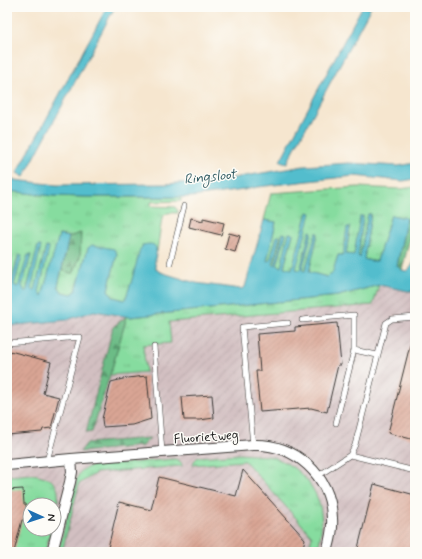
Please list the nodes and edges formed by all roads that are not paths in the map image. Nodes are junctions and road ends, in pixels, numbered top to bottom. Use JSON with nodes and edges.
{"nodes":[{"id":1,"x":184,"y":206,"type":"dead end"},
{"id":2,"x":170,"y":263,"type":"dead end"},
{"id":3,"x":415,"y":317,"type":"edge"},
{"id":4,"x":302,"y":320,"type":"dead end"},
{"id":5,"x":288,"y":323,"type":"dead end"},
{"id":6,"x":7,"y":343,"type":"edge"},
{"id":7,"x":154,"y":347,"type":"dead end"},
{"id":8,"x":354,"y":350,"type":"junction"},
{"id":9,"x":377,"y":356,"type":"junction"},
{"id":10,"x":336,"y":422,"type":"dead end"},
{"id":11,"x":252,"y":445,"type":"junction"},
{"id":12,"x":162,"y":452,"type":"junction"},
{"id":13,"x":350,"y":455,"type":"junction"},
{"id":14,"x":71,"y":459,"type":"junction"},
{"id":15,"x":47,"y":461,"type":"junction"},
{"id":16,"x":7,"y":465,"type":"edge"},
{"id":17,"x":415,"y":471,"type":"edge"},
{"id":18,"x":318,"y":476,"type":"junction"},
{"id":19,"x":52,"y":552,"type":"edge"},
{"id":20,"x":327,"y":552,"type":"edge"}],
"edges":[{"from":1,"to":2,"type":"lane"},
{"from":3,"to":9,"type":"lane"},
{"from":4,"to":8,"type":"lane"},
{"from":5,"to":11,"type":"lane"},
{"from":6,"to":15,"type":"lane"},
{"from":7,"to":12,"type":"lane"},
{"from":8,"to":9,"type":"lane"},
{"from":8,"to":10,"type":"lane"},
{"from":9,"to":13,"type":"lane"},
{"from":11,"to":12,"type":"street","name":"Fluorietweg"},
{"from":11,"to":18,"type":"street","name":"Fluorietweg"},
{"from":12,"to":14,"type":"street","name":"Fluorietweg"},
{"from":13,"to":17,"type":"lane"},
{"from":13,"to":18,"type":"lane"},
{"from":14,"to":15,"type":"street","name":"Fluorietweg"},
{"from":14,"to":19,"type":"street"},
{"from":15,"to":16,"type":"street","name":"Fluorietweg"},
{"from":18,"to":20,"type":"street","name":"Fluorietweg"}]}
